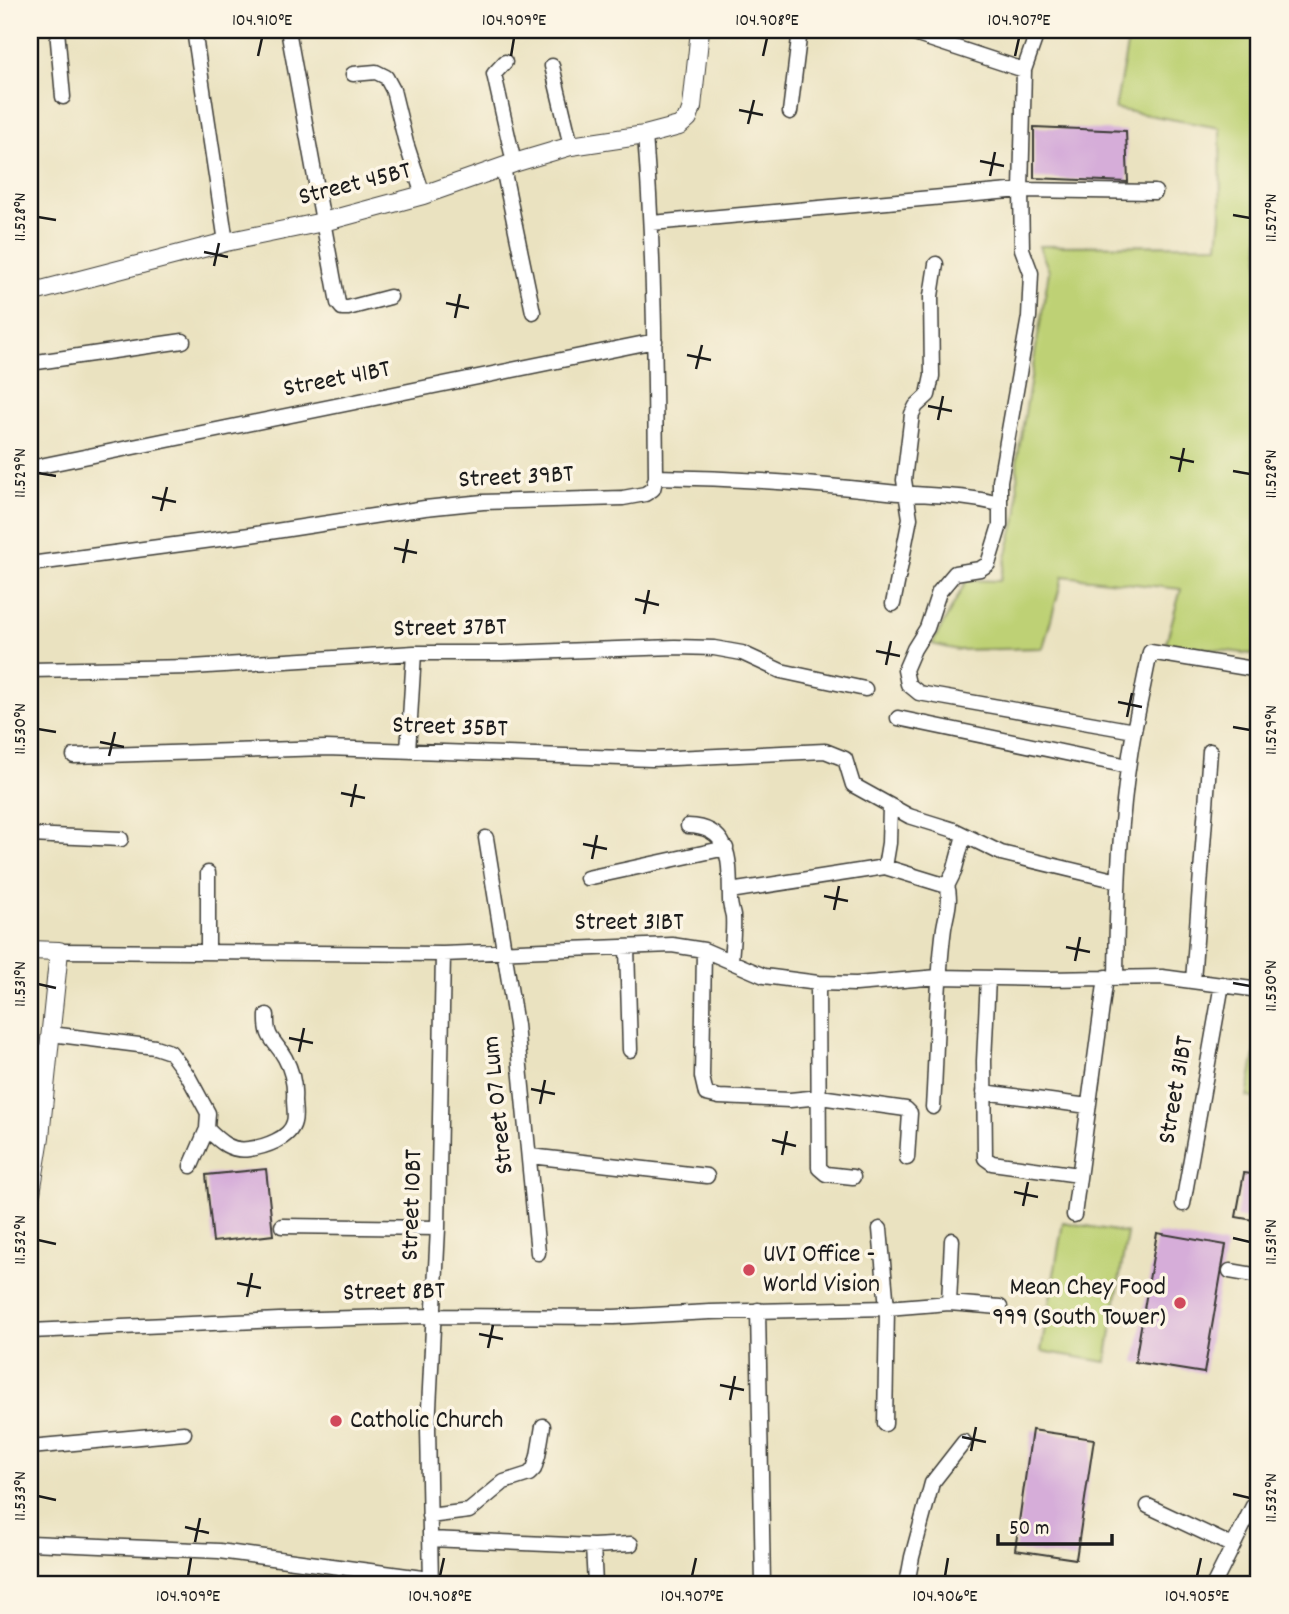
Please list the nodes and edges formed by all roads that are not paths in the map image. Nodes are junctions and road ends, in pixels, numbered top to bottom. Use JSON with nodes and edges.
{"nodes":[{"id":1,"x":57,"y":30,"type":"edge"},
{"id":2,"x":194,"y":30,"type":"edge"},
{"id":3,"x":288,"y":30,"type":"edge"},
{"id":4,"x":700,"y":30,"type":"edge"},
{"id":5,"x":800,"y":30,"type":"edge"},
{"id":6,"x":902,"y":30,"type":"edge"},
{"id":7,"x":1038,"y":30,"type":"edge"},
{"id":8,"x":926,"y":34,"type":"edge"},
{"id":9,"x":505,"y":62,"type":"dead end"},
{"id":10,"x":552,"y":66,"type":"dead end"},
{"id":11,"x":1024,"y":70,"type":"junction"},
{"id":12,"x":353,"y":74,"type":"dead end"},
{"id":13,"x":62,"y":97,"type":"dead end"},
{"id":14,"x":790,"y":112,"type":"dead end"},
{"id":15,"x":645,"y":135,"type":"junction"},
{"id":16,"x":571,"y":146,"type":"junction"},
{"id":17,"x":508,"y":166,"type":"junction"},
{"id":18,"x":1021,"y":190,"type":"junction"},
{"id":19,"x":1155,"y":192,"type":"dead end"},
{"id":20,"x":424,"y":195,"type":"junction"},
{"id":21,"x":323,"y":222,"type":"junction"},
{"id":22,"x":652,"y":223,"type":"junction"},
{"id":23,"x":226,"y":242,"type":"junction"},
{"id":24,"x":936,"y":264,"type":"dead end"},
{"id":25,"x":30,"y":293,"type":"edge"},
{"id":26,"x":390,"y":297,"type":"dead end"},
{"id":27,"x":533,"y":312,"type":"dead end"},
{"id":28,"x":183,"y":341,"type":"dead end"},
{"id":29,"x":654,"y":341,"type":"junction"},
{"id":30,"x":30,"y":363,"type":"edge"},
{"id":31,"x":30,"y":468,"type":"edge"},
{"id":32,"x":656,"y":477,"type":"junction"},
{"id":33,"x":905,"y":493,"type":"junction"},
{"id":34,"x":1000,"y":504,"type":"junction"},
{"id":35,"x":30,"y":564,"type":"edge"},
{"id":36,"x":893,"y":604,"type":"dead end"},
{"id":37,"x":414,"y":653,"type":"junction"},
{"id":38,"x":30,"y":670,"type":"edge"},
{"id":39,"x":1259,"y":670,"type":"edge"},
{"id":40,"x":865,"y":690,"type":"dead end"},
{"id":41,"x":898,"y":718,"type":"dead end"},
{"id":42,"x":1134,"y":731,"type":"junction"},
{"id":43,"x":408,"y":751,"type":"junction"},
{"id":44,"x":1210,"y":751,"type":"dead end"},
{"id":45,"x":74,"y":755,"type":"dead end"},
{"id":46,"x":1128,"y":766,"type":"junction"},
{"id":47,"x":890,"y":806,"type":"junction"},
{"id":48,"x":688,"y":826,"type":"dead end"},
{"id":49,"x":30,"y":835,"type":"edge"},
{"id":50,"x":964,"y":835,"type":"junction"},
{"id":51,"x":486,"y":838,"type":"dead end"},
{"id":52,"x":121,"y":839,"type":"dead end"},
{"id":53,"x":726,"y":848,"type":"junction"},
{"id":54,"x":885,"y":867,"type":"junction"},
{"id":55,"x":208,"y":873,"type":"dead end"},
{"id":56,"x":587,"y":878,"type":"dead end"},
{"id":57,"x":1118,"y":881,"type":"junction"},
{"id":58,"x":947,"y":886,"type":"junction"},
{"id":59,"x":730,"y":891,"type":"junction"},
{"id":60,"x":627,"y":947,"type":"junction"},
{"id":61,"x":30,"y":950,"type":"edge"},
{"id":62,"x":704,"y":950,"type":"junction"},
{"id":63,"x":59,"y":951,"type":"junction"},
{"id":64,"x":504,"y":951,"type":"junction"},
{"id":65,"x":208,"y":952,"type":"junction"},
{"id":66,"x":443,"y":954,"type":"junction"},
{"id":67,"x":731,"y":961,"type":"junction"},
{"id":68,"x":938,"y":977,"type":"junction"},
{"id":69,"x":1111,"y":977,"type":"junction"},
{"id":70,"x":988,"y":978,"type":"junction"},
{"id":71,"x":1194,"y":981,"type":"junction"},
{"id":72,"x":818,"y":983,"type":"junction"},
{"id":73,"x":1222,"y":984,"type":"junction"},
{"id":74,"x":1259,"y":990,"type":"edge"},
{"id":75,"x":267,"y":1014,"type":"dead end"},
{"id":76,"x":51,"y":1034,"type":"junction"},
{"id":77,"x":631,"y":1050,"type":"dead end"},
{"id":78,"x":984,"y":1092,"type":"junction"},
{"id":79,"x":820,"y":1097,"type":"junction"},
{"id":80,"x":1088,"y":1106,"type":"junction"},
{"id":81,"x":933,"y":1107,"type":"dead end"},
{"id":82,"x":207,"y":1129,"type":"junction"},
{"id":83,"x":530,"y":1156,"type":"junction"},
{"id":84,"x":907,"y":1158,"type":"dead end"},
{"id":85,"x":191,"y":1166,"type":"dead end"},
{"id":86,"x":1079,"y":1175,"type":"junction"},
{"id":87,"x":707,"y":1176,"type":"dead end"},
{"id":88,"x":853,"y":1177,"type":"dead end"},
{"id":89,"x":30,"y":1199,"type":"edge"},
{"id":90,"x":1183,"y":1204,"type":"dead end"},
{"id":91,"x":1074,"y":1215,"type":"dead end"},
{"id":92,"x":282,"y":1226,"type":"dead end"},
{"id":93,"x":438,"y":1228,"type":"junction"},
{"id":94,"x":880,"y":1229,"type":"dead end"},
{"id":95,"x":952,"y":1240,"type":"dead end"},
{"id":96,"x":538,"y":1254,"type":"dead end"},
{"id":97,"x":1230,"y":1271,"type":"dead end"},
{"id":98,"x":1259,"y":1276,"type":"edge"},
{"id":99,"x":949,"y":1303,"type":"junction"},
{"id":100,"x":1000,"y":1307,"type":"dead end"},
{"id":101,"x":887,"y":1308,"type":"junction"},
{"id":102,"x":758,"y":1310,"type":"junction"},
{"id":103,"x":432,"y":1316,"type":"junction"},
{"id":104,"x":30,"y":1331,"type":"edge"},
{"id":105,"x":885,"y":1424,"type":"dead end"},
{"id":106,"x":543,"y":1426,"type":"dead end"},
{"id":107,"x":184,"y":1433,"type":"dead end"},
{"id":108,"x":964,"y":1442,"type":"dead end"},
{"id":109,"x":30,"y":1447,"type":"edge"},
{"id":110,"x":1259,"y":1494,"type":"edge"},
{"id":111,"x":1148,"y":1506,"type":"dead end"},
{"id":112,"x":429,"y":1516,"type":"junction"},
{"id":113,"x":430,"y":1539,"type":"junction"},
{"id":114,"x":30,"y":1542,"type":"edge"},
{"id":115,"x":631,"y":1544,"type":"dead end"},
{"id":116,"x":593,"y":1546,"type":"junction"},
{"id":117,"x":1233,"y":1546,"type":"junction"},
{"id":118,"x":430,"y":1581,"type":"edge"},
{"id":119,"x":595,"y":1584,"type":"edge"},
{"id":120,"x":763,"y":1584,"type":"edge"},
{"id":121,"x":907,"y":1584,"type":"edge"},
{"id":122,"x":1214,"y":1584,"type":"edge"}],
"edges":[{"from":1,"to":13,"type":"street"},
{"from":2,"to":23,"type":"street"},
{"from":3,"to":21,"type":"street"},
{"from":4,"to":15,"type":"street","name":"Street 45BT"},
{"from":5,"to":14,"type":"street"},
{"from":6,"to":8,"type":"street"},
{"from":7,"to":11,"type":"street"},
{"from":8,"to":11,"type":"street"},
{"from":9,"to":17,"type":"street"},
{"from":10,"to":16,"type":"street"},
{"from":11,"to":18,"type":"street"},
{"from":12,"to":20,"type":"street"},
{"from":15,"to":16,"type":"street","name":"Street 45BT"},
{"from":15,"to":22,"type":"street"},
{"from":16,"to":17,"type":"street","name":"Street 45BT"},
{"from":17,"to":20,"type":"street","name":"Street 45BT"},
{"from":17,"to":27,"type":"street"},
{"from":18,"to":19,"type":"street"},
{"from":18,"to":22,"type":"street"},
{"from":18,"to":34,"type":"street"},
{"from":20,"to":21,"type":"street","name":"Street 45BT"},
{"from":21,"to":23,"type":"street","name":"Street 45BT"},
{"from":21,"to":26,"type":"street"},
{"from":22,"to":29,"type":"street"},
{"from":23,"to":25,"type":"street","name":"Street 45BT"},
{"from":24,"to":33,"type":"street"},
{"from":28,"to":30,"type":"street"},
{"from":29,"to":31,"type":"street","name":"Street 41BT"},
{"from":29,"to":32,"type":"street"},
{"from":32,"to":33,"type":"street"},
{"from":32,"to":35,"type":"street","name":"Street 39BT"},
{"from":33,"to":34,"type":"street"},
{"from":33,"to":36,"type":"street"},
{"from":34,"to":42,"type":"street"},
{"from":37,"to":38,"type":"street","name":"Street 37BT"},
{"from":37,"to":40,"type":"street","name":"Street 37BT"},
{"from":37,"to":43,"type":"street"},
{"from":39,"to":42,"type":"street"},
{"from":41,"to":46,"type":"street"},
{"from":42,"to":46,"type":"street"},
{"from":43,"to":45,"type":"street","name":"Street 35BT"},
{"from":43,"to":47,"type":"street","name":"Street 35BT"},
{"from":44,"to":71,"type":"street"},
{"from":46,"to":57,"type":"street"},
{"from":47,"to":50,"type":"street"},
{"from":47,"to":54,"type":"street"},
{"from":48,"to":53,"type":"street"},
{"from":49,"to":52,"type":"street"},
{"from":50,"to":57,"type":"street"},
{"from":50,"to":58,"type":"street"},
{"from":51,"to":64,"type":"street","name":"Street 07 Lum"},
{"from":53,"to":56,"type":"street"},
{"from":53,"to":59,"type":"street"},
{"from":54,"to":58,"type":"street"},
{"from":54,"to":59,"type":"street"},
{"from":55,"to":65,"type":"street"},
{"from":57,"to":69,"type":"street"},
{"from":58,"to":68,"type":"street"},
{"from":59,"to":67,"type":"street"},
{"from":60,"to":62,"type":"street","name":"Street 31BT"},
{"from":60,"to":64,"type":"street","name":"Street 31BT"},
{"from":60,"to":77,"type":"street"},
{"from":61,"to":63,"type":"street","name":"Street 31BT"},
{"from":62,"to":67,"type":"street","name":"Street 31BT"},
{"from":62,"to":79,"type":"street"},
{"from":63,"to":65,"type":"street","name":"Street 31BT"},
{"from":63,"to":76,"type":"street"},
{"from":64,"to":66,"type":"street","name":"Street 31BT"},
{"from":64,"to":83,"type":"street","name":"Street 07 Lum"},
{"from":65,"to":66,"type":"street","name":"Street 31BT"},
{"from":66,"to":93,"type":"street","name":"Street 10BT"},
{"from":67,"to":72,"type":"street","name":"Street 31BT"},
{"from":68,"to":70,"type":"street","name":"Street 31BT"},
{"from":68,"to":72,"type":"street","name":"Street 31BT"},
{"from":68,"to":81,"type":"street"},
{"from":69,"to":70,"type":"street","name":"Street 31BT"},
{"from":69,"to":71,"type":"street","name":"Street 31BT"},
{"from":69,"to":80,"type":"street"},
{"from":70,"to":78,"type":"street"},
{"from":71,"to":73,"type":"street","name":"Street 31BT"},
{"from":72,"to":79,"type":"street"},
{"from":73,"to":74,"type":"street","name":"Street 31BT"},
{"from":73,"to":90,"type":"street","name":"Street 31BT"},
{"from":75,"to":82,"type":"street"},
{"from":76,"to":82,"type":"street"},
{"from":76,"to":89,"type":"street"},
{"from":78,"to":80,"type":"street"},
{"from":78,"to":86,"type":"street"},
{"from":79,"to":84,"type":"street"},
{"from":79,"to":88,"type":"street"},
{"from":80,"to":86,"type":"street"},
{"from":82,"to":85,"type":"street"},
{"from":83,"to":87,"type":"street"},
{"from":83,"to":96,"type":"street","name":"Street 07 Lum"},
{"from":86,"to":91,"type":"street"},
{"from":92,"to":93,"type":"street"},
{"from":93,"to":103,"type":"street","name":"Street 10BT"},
{"from":94,"to":101,"type":"street"},
{"from":95,"to":99,"type":"street"},
{"from":97,"to":98,"type":"street"},
{"from":99,"to":100,"type":"street","name":"Street 8BT"},
{"from":99,"to":101,"type":"street","name":"Street 8BT"},
{"from":101,"to":102,"type":"street","name":"Street 8BT"},
{"from":101,"to":105,"type":"street"},
{"from":102,"to":103,"type":"street","name":"Street 8BT"},
{"from":102,"to":120,"type":"street"},
{"from":103,"to":104,"type":"street","name":"Street 8BT"},
{"from":103,"to":112,"type":"street","name":"Street 10BT"},
{"from":106,"to":112,"type":"street"},
{"from":107,"to":109,"type":"street"},
{"from":108,"to":121,"type":"street"},
{"from":110,"to":117,"type":"street"},
{"from":111,"to":117,"type":"street"},
{"from":112,"to":113,"type":"street","name":"Street 10BT"},
{"from":113,"to":116,"type":"street"},
{"from":113,"to":118,"type":"street","name":"Street 10BT"},
{"from":114,"to":118,"type":"street"},
{"from":115,"to":116,"type":"street"},
{"from":116,"to":119,"type":"street"},
{"from":117,"to":122,"type":"street"}]}
